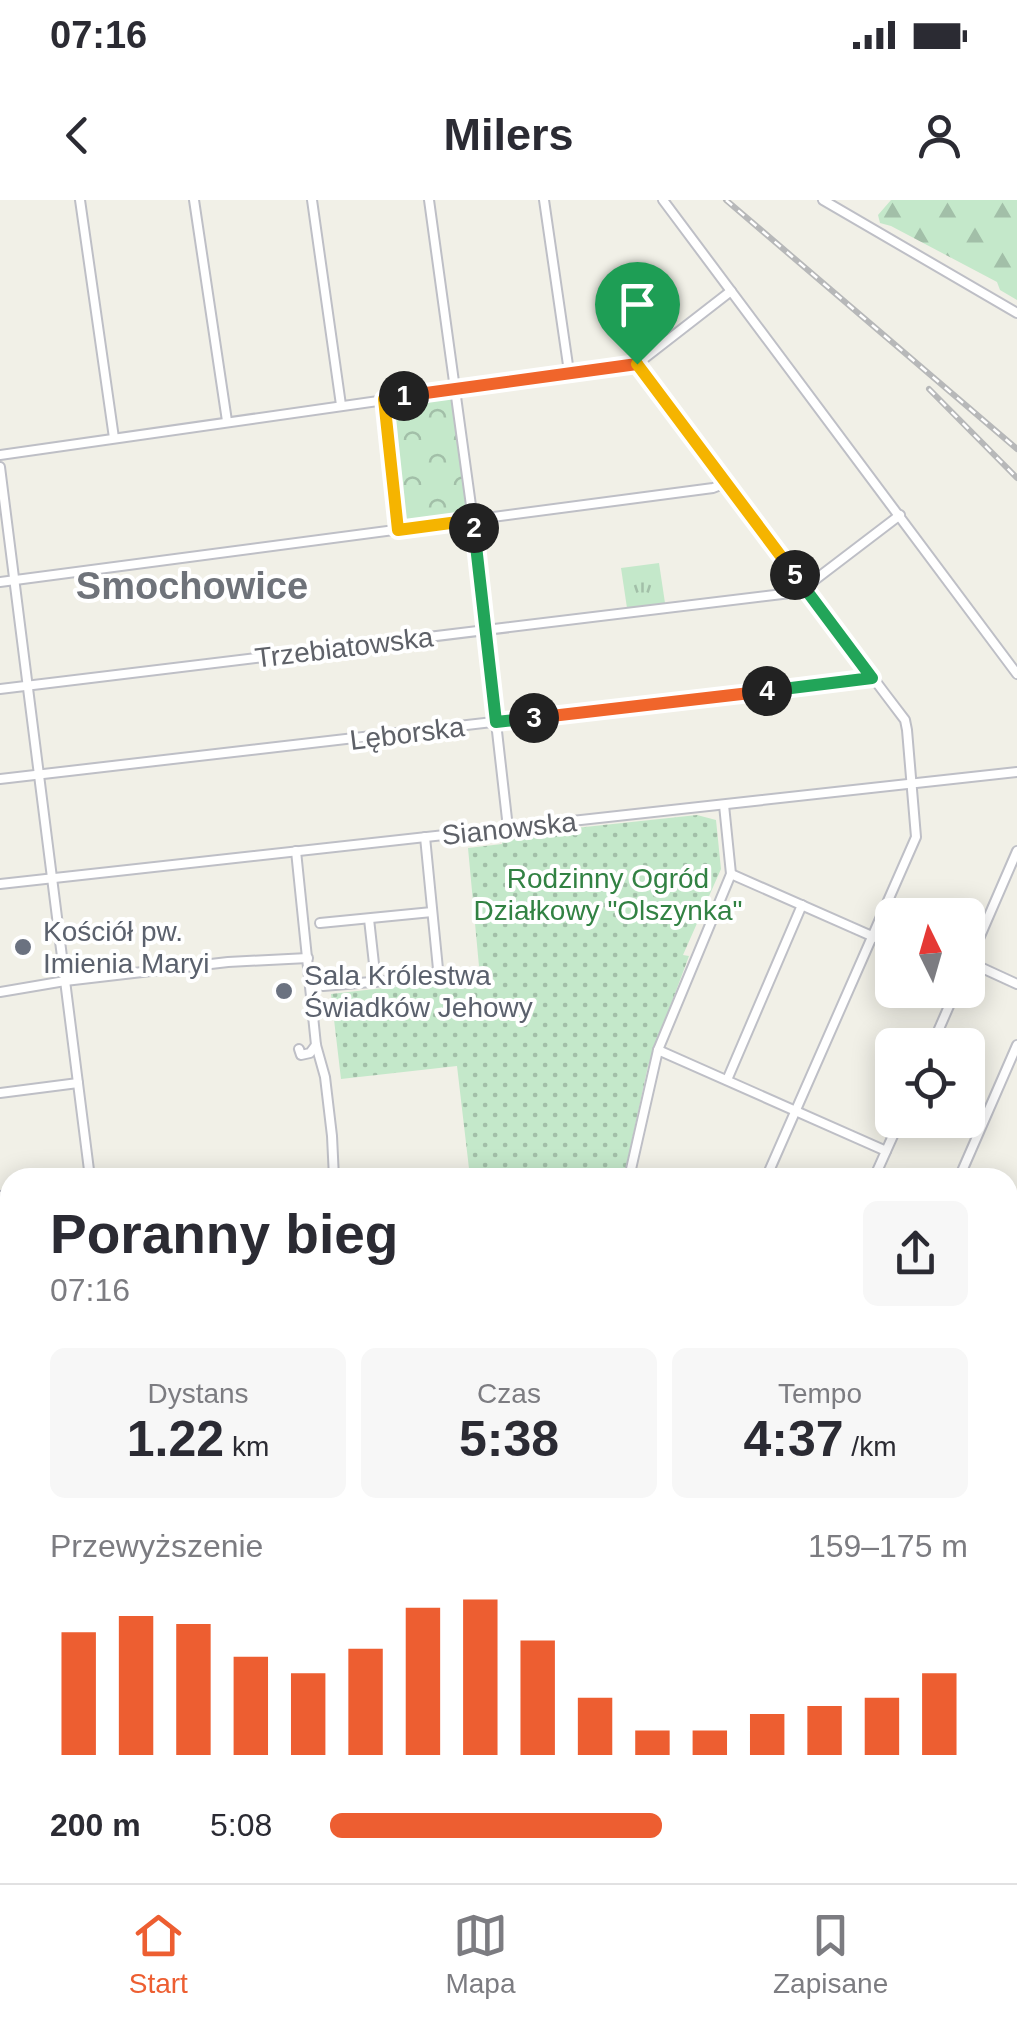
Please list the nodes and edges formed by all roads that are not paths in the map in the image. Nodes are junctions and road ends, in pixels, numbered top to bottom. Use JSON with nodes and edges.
{"nodes":[{"id":1,"x":80,"y":200,"type":"edge"},
{"id":2,"x":194,"y":200,"type":"edge"},
{"id":3,"x":312,"y":200,"type":"edge"},
{"id":4,"x":428,"y":200,"type":"edge"},
{"id":5,"x":544,"y":200,"type":"edge"},
{"id":6,"x":663,"y":200,"type":"edge"},
{"id":7,"x":823,"y":200,"type":"edge"},
{"id":8,"x":731,"y":291,"type":"junction"},
{"id":9,"x":1017,"y":313,"type":"edge"},
{"id":10,"x":637,"y":364,"type":"junction"},
{"id":11,"x":569,"y":372,"type":"junction"},
{"id":12,"x":456,"y":388,"type":"junction"},
{"id":13,"x":384,"y":399,"type":"junction"},
{"id":14,"x":341,"y":406,"type":"junction"},
{"id":15,"x":227,"y":422,"type":"junction"},
{"id":16,"x":114,"y":438,"type":"junction"},
{"id":17,"x":0,"y":455,"type":"edge"},
{"id":18,"x":0,"y":467,"type":"edge"},
{"id":19,"x":726,"y":483,"type":"junction"},
{"id":20,"x":900,"y":516,"type":"junction"},
{"id":21,"x":473,"y":520,"type":"junction"},
{"id":22,"x":398,"y":530,"type":"junction"},
{"id":23,"x":14,"y":580,"type":"junction"},
{"id":24,"x":0,"y":582,"type":"edge"},
{"id":25,"x":805,"y":588,"type":"junction"},
{"id":26,"x":484,"y":630,"type":"junction"},
{"id":27,"x":1017,"y":674,"type":"edge"},
{"id":28,"x":872,"y":678,"type":"junction"},
{"id":29,"x":26,"y":686,"type":"junction"},
{"id":30,"x":0,"y":689,"type":"edge"},
{"id":31,"x":496,"y":722,"type":"junction"},
{"id":32,"x":1017,"y":772,"type":"edge"},
{"id":33,"x":38,"y":775,"type":"junction"},
{"id":34,"x":0,"y":780,"type":"edge"},
{"id":35,"x":912,"y":782,"type":"junction"},
{"id":36,"x":724,"y":805,"type":"junction"},
{"id":37,"x":508,"y":828,"type":"junction"},
{"id":38,"x":425,"y":837,"type":"junction"},
{"id":39,"x":296,"y":851,"type":"junction"},
{"id":40,"x":1017,"y":851,"type":"edge"},
{"id":41,"x":731,"y":874,"type":"junction"},
{"id":42,"x":52,"y":878,"type":"junction"},
{"id":43,"x":0,"y":884,"type":"edge"},
{"id":44,"x":802,"y":905,"type":"junction"},
{"id":45,"x":432,"y":912,"type":"junction"},
{"id":46,"x":369,"y":919,"type":"junction"},
{"id":47,"x":320,"y":923,"type":"dead end"},
{"id":48,"x":985,"y":924,"type":"edge"},
{"id":49,"x":874,"y":936,"type":"junction"},
{"id":50,"x":308,"y":958,"type":"junction"},
{"id":51,"x":985,"y":970,"type":"edge"},
{"id":52,"x":65,"y":981,"type":"junction"},
{"id":53,"x":376,"y":982,"type":"junction"},
{"id":54,"x":1017,"y":984,"type":"edge"},
{"id":55,"x":323,"y":986,"type":"dead end"},
{"id":56,"x":0,"y":992,"type":"edge"},
{"id":57,"x":316,"y":1045,"type":"junction"},
{"id":58,"x":1017,"y":1045,"type":"edge"},
{"id":59,"x":299,"y":1049,"type":"dead end"},
{"id":60,"x":658,"y":1050,"type":"junction"},
{"id":61,"x":726,"y":1080,"type":"junction"},
{"id":62,"x":78,"y":1083,"type":"junction"},
{"id":63,"x":0,"y":1093,"type":"edge"},
{"id":64,"x":795,"y":1111,"type":"junction"},
{"id":65,"x":892,"y":1138,"type":"edge"},
{"id":66,"x":886,"y":1151,"type":"junction"},
{"id":67,"x":89,"y":1168,"type":"edge"},
{"id":68,"x":333,"y":1168,"type":"edge"},
{"id":69,"x":631,"y":1168,"type":"edge"},
{"id":70,"x":770,"y":1168,"type":"edge"},
{"id":71,"x":878,"y":1168,"type":"edge"},
{"id":72,"x":963,"y":1168,"type":"edge"}],
"edges":[{"from":1,"to":16,"type":"street"},
{"from":2,"to":15,"type":"street"},
{"from":3,"to":14,"type":"street"},
{"from":4,"to":12,"type":"street"},
{"from":5,"to":11,"type":"street"},
{"from":6,"to":8,"type":"street"},
{"from":7,"to":9,"type":"street"},
{"from":8,"to":10,"type":"street"},
{"from":8,"to":20,"type":"street"},
{"from":10,"to":11,"type":"street"},
{"from":10,"to":19,"type":"street"},
{"from":11,"to":12,"type":"street"},
{"from":12,"to":13,"type":"street"},
{"from":12,"to":21,"type":"street"},
{"from":13,"to":14,"type":"street"},
{"from":13,"to":22,"type":"street"},
{"from":14,"to":15,"type":"street"},
{"from":15,"to":16,"type":"street"},
{"from":16,"to":17,"type":"street"},
{"from":18,"to":23,"type":"street"},
{"from":19,"to":21,"type":"street"},
{"from":19,"to":25,"type":"street"},
{"from":20,"to":25,"type":"street","name":"Trzebiatowska"},
{"from":20,"to":27,"type":"street"},
{"from":21,"to":22,"type":"street"},
{"from":21,"to":26,"type":"street"},
{"from":22,"to":23,"type":"street"},
{"from":23,"to":24,"type":"street"},
{"from":23,"to":29,"type":"street"},
{"from":25,"to":26,"type":"street","name":"Trzebiatowska"},
{"from":25,"to":28,"type":"street"},
{"from":26,"to":29,"type":"street","name":"Trzebiatowska"},
{"from":26,"to":31,"type":"street"},
{"from":28,"to":31,"type":"street","name":"Lęborska"},
{"from":28,"to":35,"type":"street"},
{"from":29,"to":30,"type":"street","name":"Trzebiatowska"},
{"from":29,"to":33,"type":"street"},
{"from":31,"to":33,"type":"street","name":"Lęborska"},
{"from":31,"to":37,"type":"street"},
{"from":32,"to":35,"type":"street","name":"Sianowska"},
{"from":33,"to":34,"type":"street","name":"Lęborska"},
{"from":33,"to":42,"type":"street"},
{"from":35,"to":36,"type":"street","name":"Sianowska"},
{"from":35,"to":49,"type":"street"},
{"from":36,"to":37,"type":"street","name":"Sianowska"},
{"from":36,"to":41,"type":"street"},
{"from":37,"to":38,"type":"street","name":"Sianowska"},
{"from":38,"to":39,"type":"street","name":"Sianowska"},
{"from":38,"to":45,"type":"street"},
{"from":39,"to":42,"type":"street","name":"Sianowska"},
{"from":39,"to":50,"type":"street"},
{"from":40,"to":48,"type":"street"},
{"from":41,"to":44,"type":"street"},
{"from":41,"to":60,"type":"street"},
{"from":42,"to":43,"type":"street","name":"Sianowska"},
{"from":42,"to":52,"type":"street"},
{"from":44,"to":49,"type":"street"},
{"from":44,"to":61,"type":"street"},
{"from":45,"to":46,"type":"street"},
{"from":45,"to":53,"type":"street"},
{"from":46,"to":47,"type":"street"},
{"from":46,"to":53,"type":"street"},
{"from":49,"to":64,"type":"street"},
{"from":50,"to":52,"type":"street"},
{"from":50,"to":57,"type":"street"},
{"from":51,"to":54,"type":"street"},
{"from":52,"to":56,"type":"street"},
{"from":52,"to":62,"type":"street"},
{"from":53,"to":55,"type":"street"},
{"from":57,"to":59,"type":"street"},
{"from":57,"to":68,"type":"street"},
{"from":58,"to":72,"type":"street"},
{"from":60,"to":61,"type":"street"},
{"from":60,"to":69,"type":"street"},
{"from":61,"to":64,"type":"street"},
{"from":62,"to":63,"type":"street"},
{"from":62,"to":67,"type":"street"},
{"from":64,"to":66,"type":"street"},
{"from":64,"to":70,"type":"street"},
{"from":65,"to":66,"type":"street"},
{"from":66,"to":71,"type":"street"}]}
